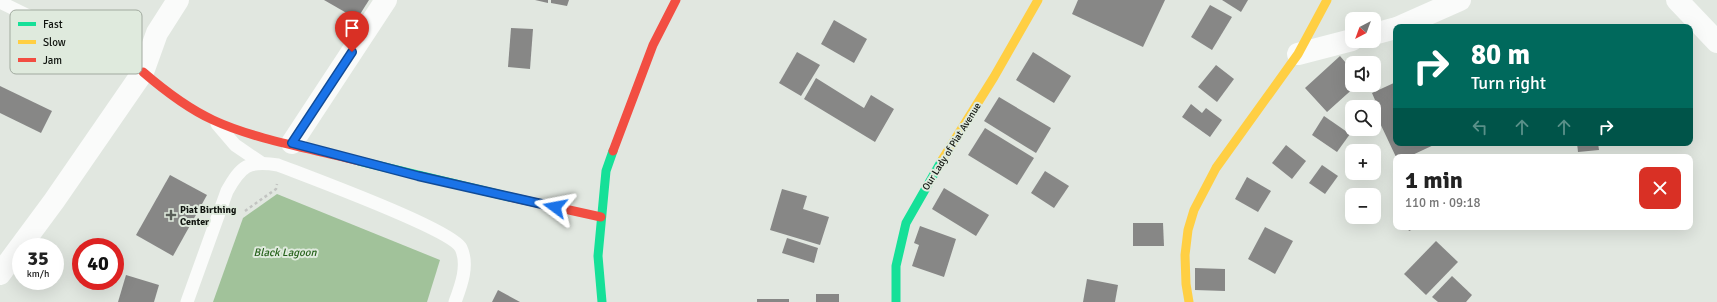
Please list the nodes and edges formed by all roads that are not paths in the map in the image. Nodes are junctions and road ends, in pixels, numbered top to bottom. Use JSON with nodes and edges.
{"nodes":[{"id":1,"x":178,"y":0,"type":"edge"},
{"id":2,"x":386,"y":0,"type":"edge"},
{"id":3,"x":676,"y":0,"type":"edge"},
{"id":4,"x":1038,"y":0,"type":"edge"},
{"id":5,"x":1327,"y":0,"type":"edge"},
{"id":6,"x":1460,"y":0,"type":"edge"},
{"id":7,"x":1677,"y":0,"type":"edge"},
{"id":8,"x":0,"y":2,"type":"edge"},
{"id":9,"x":16,"y":10,"type":"edge"},
{"id":10,"x":1406,"y":24,"type":"edge"},
{"id":11,"x":1393,"y":29,"type":"edge"},
{"id":12,"x":1381,"y":32,"type":"edge"},
{"id":13,"x":1345,"y":42,"type":"edge"},
{"id":14,"x":1717,"y":42,"type":"edge"},
{"id":15,"x":1298,"y":54,"type":"junction"},
{"id":16,"x":143,"y":72,"type":"joint"},
{"id":17,"x":142,"y":74,"type":"edge"},
{"id":18,"x":214,"y":120,"type":"junction"},
{"id":19,"x":292,"y":143,"type":"junction"},
{"id":20,"x":260,"y":162,"type":"junction"},
{"id":21,"x":601,"y":217,"type":"junction"},
{"id":22,"x":0,"y":274,"type":"edge"},
{"id":23,"x":187,"y":302,"type":"edge"},
{"id":24,"x":455,"y":302,"type":"edge"},
{"id":25,"x":602,"y":302,"type":"edge"},
{"id":26,"x":896,"y":302,"type":"edge"},
{"id":27,"x":1189,"y":302,"type":"edge"}],
"edges":[{"from":1,"to":16,"type":"street"},
{"from":2,"to":19,"type":"street"},
{"from":3,"to":21,"type":"street"},
{"from":4,"to":26,"type":"street","name":"Our Lady of Piat Avenue"},
{"from":5,"to":15,"type":"street"},
{"from":6,"to":10,"type":"street"},
{"from":7,"to":14,"type":"street"},
{"from":8,"to":9,"type":"lane"},
{"from":11,"to":12,"type":"street"},
{"from":13,"to":15,"type":"street"},
{"from":15,"to":27,"type":"street"},
{"from":16,"to":18,"type":"street"},
{"from":17,"to":22,"type":"street"},
{"from":18,"to":19,"type":"street"},
{"from":18,"to":20,"type":"lane"},
{"from":19,"to":21,"type":"street"},
{"from":20,"to":23,"type":"lane"},
{"from":20,"to":24,"type":"lane"},
{"from":21,"to":25,"type":"street"}]}
